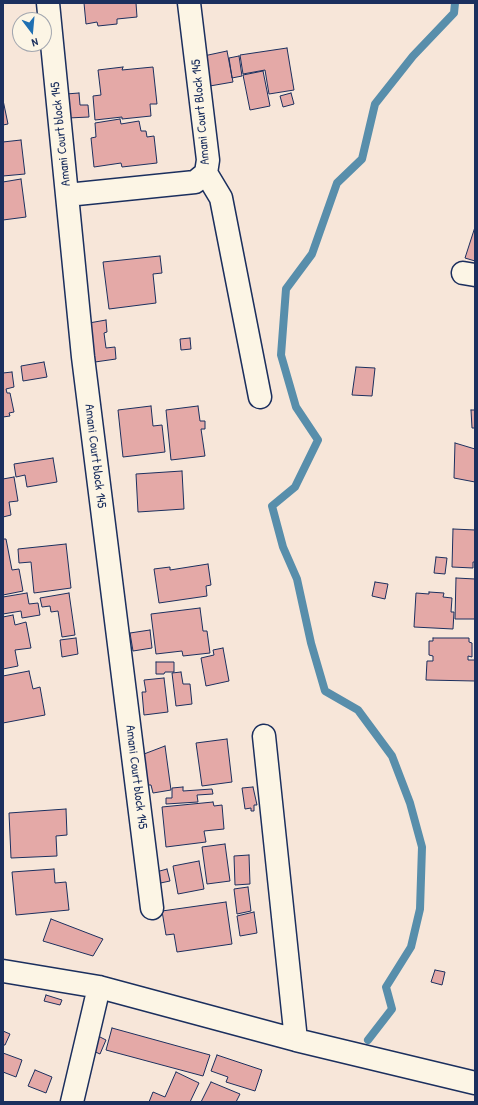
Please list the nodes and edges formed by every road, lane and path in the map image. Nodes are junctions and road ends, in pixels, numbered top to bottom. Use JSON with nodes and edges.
{"nodes":[{"id":1,"x":48,"y":3,"type":"edge"},
{"id":2,"x":189,"y":3,"type":"edge"},
{"id":3,"x":206,"y":174,"type":"junction"},
{"id":4,"x":66,"y":195,"type":"junction"},
{"id":5,"x":260,"y":397,"type":"dead end"},
{"id":6,"x":264,"y":736,"type":"dead end"},
{"id":7,"x":152,"y":908,"type":"dead end"},
{"id":8,"x":3,"y":972,"type":"edge"},
{"id":9,"x":99,"y":987,"type":"junction"},
{"id":10,"x":296,"y":1040,"type":"junction"},
{"id":11,"x":475,"y":1083,"type":"edge"},
{"id":12,"x":72,"y":1102,"type":"edge"}],
"edges":[{"from":1,"to":4,"type":"street","name":"Amani Court block 145"},
{"from":2,"to":3,"type":"street","name":"Amani Court Block 145"},
{"from":3,"to":4,"type":"street","name":"Amani Court Block 145"},
{"from":3,"to":5,"type":"street"},
{"from":4,"to":7,"type":"street","name":"Amani Court block 145"},
{"from":6,"to":10,"type":"street"},
{"from":8,"to":9,"type":"street"},
{"from":9,"to":10,"type":"street"},
{"from":9,"to":12,"type":"street"},
{"from":10,"to":11,"type":"street"}]}
